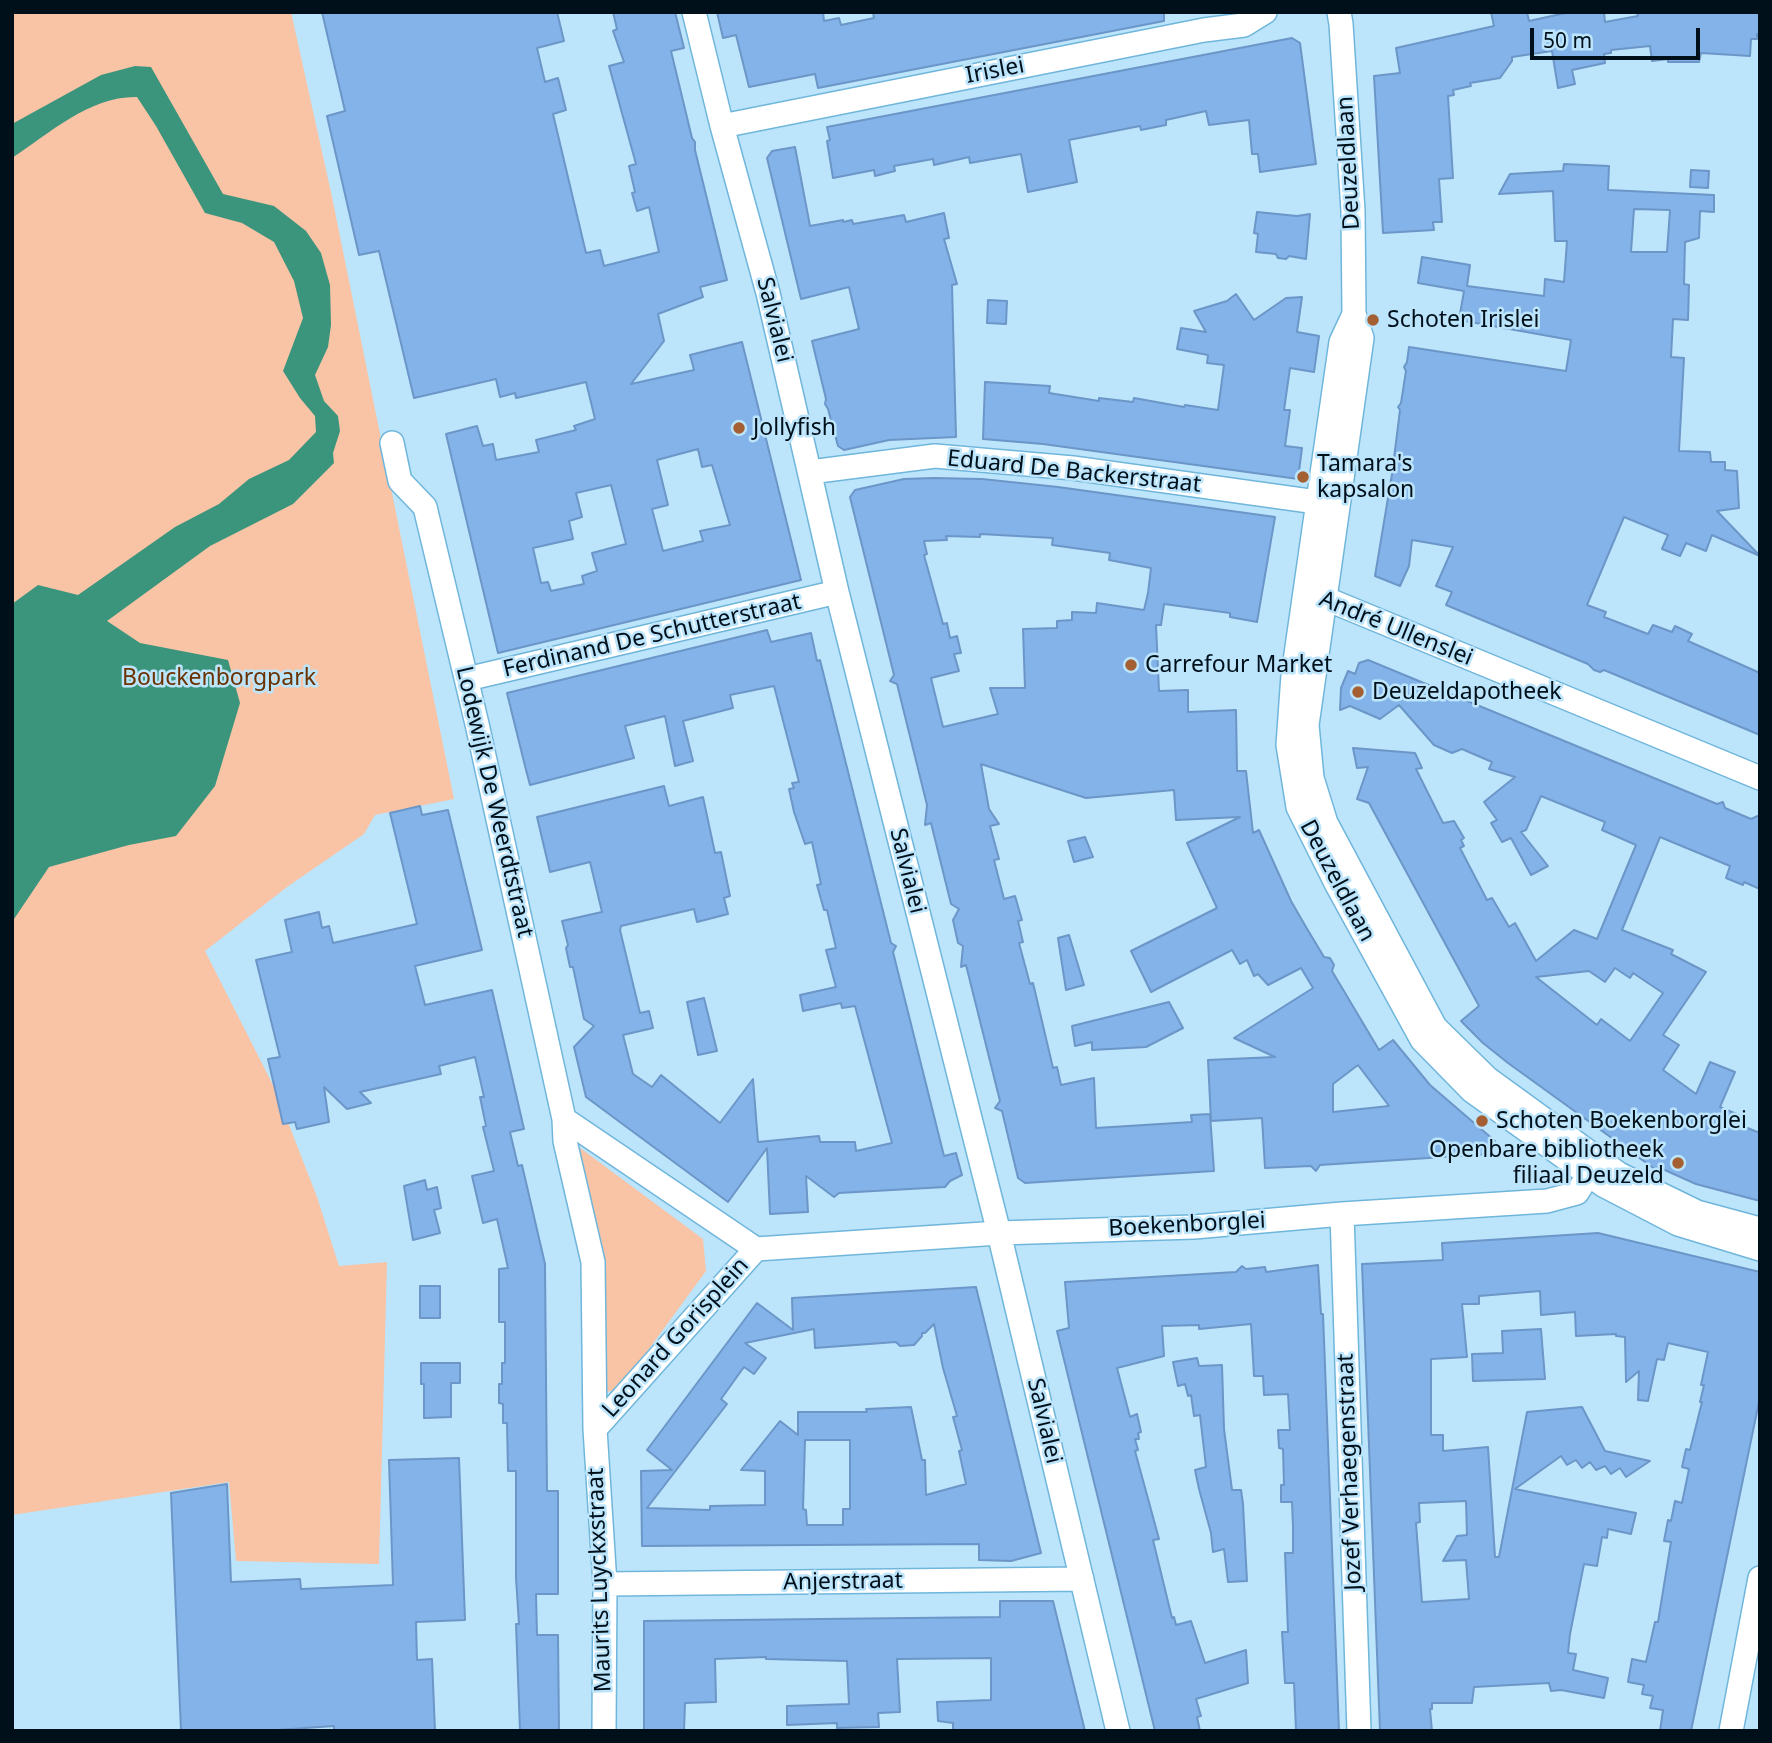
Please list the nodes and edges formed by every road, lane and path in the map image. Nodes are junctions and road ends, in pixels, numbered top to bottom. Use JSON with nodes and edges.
{"nodes":[{"id":1,"x":694,"y":12,"type":"edge"},
{"id":2,"x":1265,"y":12,"type":"edge"},
{"id":3,"x":1339,"y":12,"type":"edge"},
{"id":4,"x":722,"y":126,"type":"junction"},
{"id":5,"x":392,"y":443,"type":"dead end"},
{"id":6,"x":810,"y":472,"type":"junction"},
{"id":7,"x":1327,"y":504,"type":"junction"},
{"id":8,"x":837,"y":592,"type":"junction"},
{"id":9,"x":1314,"y":596,"type":"junction"},
{"id":10,"x":467,"y":679,"type":"junction"},
{"id":11,"x":1760,"y":778,"type":"edge"},
{"id":12,"x":564,"y":1119,"type":"junction"},
{"id":13,"x":1593,"y":1167,"type":"junction"},
{"id":14,"x":1342,"y":1214,"type":"junction"},
{"id":15,"x":1760,"y":1230,"type":"edge"},
{"id":16,"x":999,"y":1233,"type":"junction"},
{"id":17,"x":756,"y":1249,"type":"junction"},
{"id":18,"x":1760,"y":1249,"type":"edge"},
{"id":19,"x":595,"y":1429,"type":"junction"},
{"id":20,"x":1760,"y":1578,"type":"edge"},
{"id":21,"x":1082,"y":1579,"type":"junction"},
{"id":22,"x":605,"y":1584,"type":"junction"},
{"id":23,"x":604,"y":1731,"type":"edge"},
{"id":24,"x":1118,"y":1731,"type":"edge"},
{"id":25,"x":1359,"y":1731,"type":"edge"},
{"id":26,"x":1731,"y":1731,"type":"edge"}],
"edges":[{"from":1,"to":4,"type":"street","name":"Salvialei"},
{"from":2,"to":4,"type":"street","name":"Irislei"},
{"from":3,"to":7,"type":"street","name":"Deuzeldlaan"},
{"from":4,"to":6,"type":"street","name":"Salvialei"},
{"from":5,"to":10,"type":"street","name":"Lodewijk De Weerdtstraat"},
{"from":6,"to":7,"type":"street","name":"Eduard De Backerstraat"},
{"from":6,"to":8,"type":"street","name":"Salvialei"},
{"from":7,"to":9,"type":"street","name":"Deuzeldlaan"},
{"from":8,"to":10,"type":"street","name":"Ferdinand De Schutterstraat"},
{"from":8,"to":16,"type":"street","name":"Salvialei"},
{"from":9,"to":11,"type":"street","name":"André Ullenslei"},
{"from":9,"to":13,"type":"street","name":"Deuzeldlaan"},
{"from":10,"to":12,"type":"street","name":"Lodewijk De Weerdtstraat"},
{"from":12,"to":17,"type":"street","name":"Leonard Gorisplein"},
{"from":12,"to":19,"type":"street","name":"Leonard Gorisplein"},
{"from":13,"to":14,"type":"street","name":"Boekenborglei"},
{"from":13,"to":15,"type":"street","name":"Deuzeldlaan"},
{"from":13,"to":18,"type":"street","name":"Deuzeldlaan"},
{"from":14,"to":16,"type":"street","name":"Boekenborglei"},
{"from":14,"to":25,"type":"street","name":"Jozef Verhaegenstraat"},
{"from":16,"to":17,"type":"street","name":"Boekenborglei"},
{"from":16,"to":21,"type":"street","name":"Salvialei"},
{"from":17,"to":19,"type":"street","name":"Leonard Gorisplein"},
{"from":19,"to":22,"type":"street","name":"Maurits Luyckxstraat"},
{"from":20,"to":26,"type":"street"},
{"from":21,"to":22,"type":"street","name":"Anjerstraat"},
{"from":21,"to":24,"type":"street","name":"Salvialei"},
{"from":22,"to":23,"type":"street","name":"Maurits Luyckxstraat"}]}
